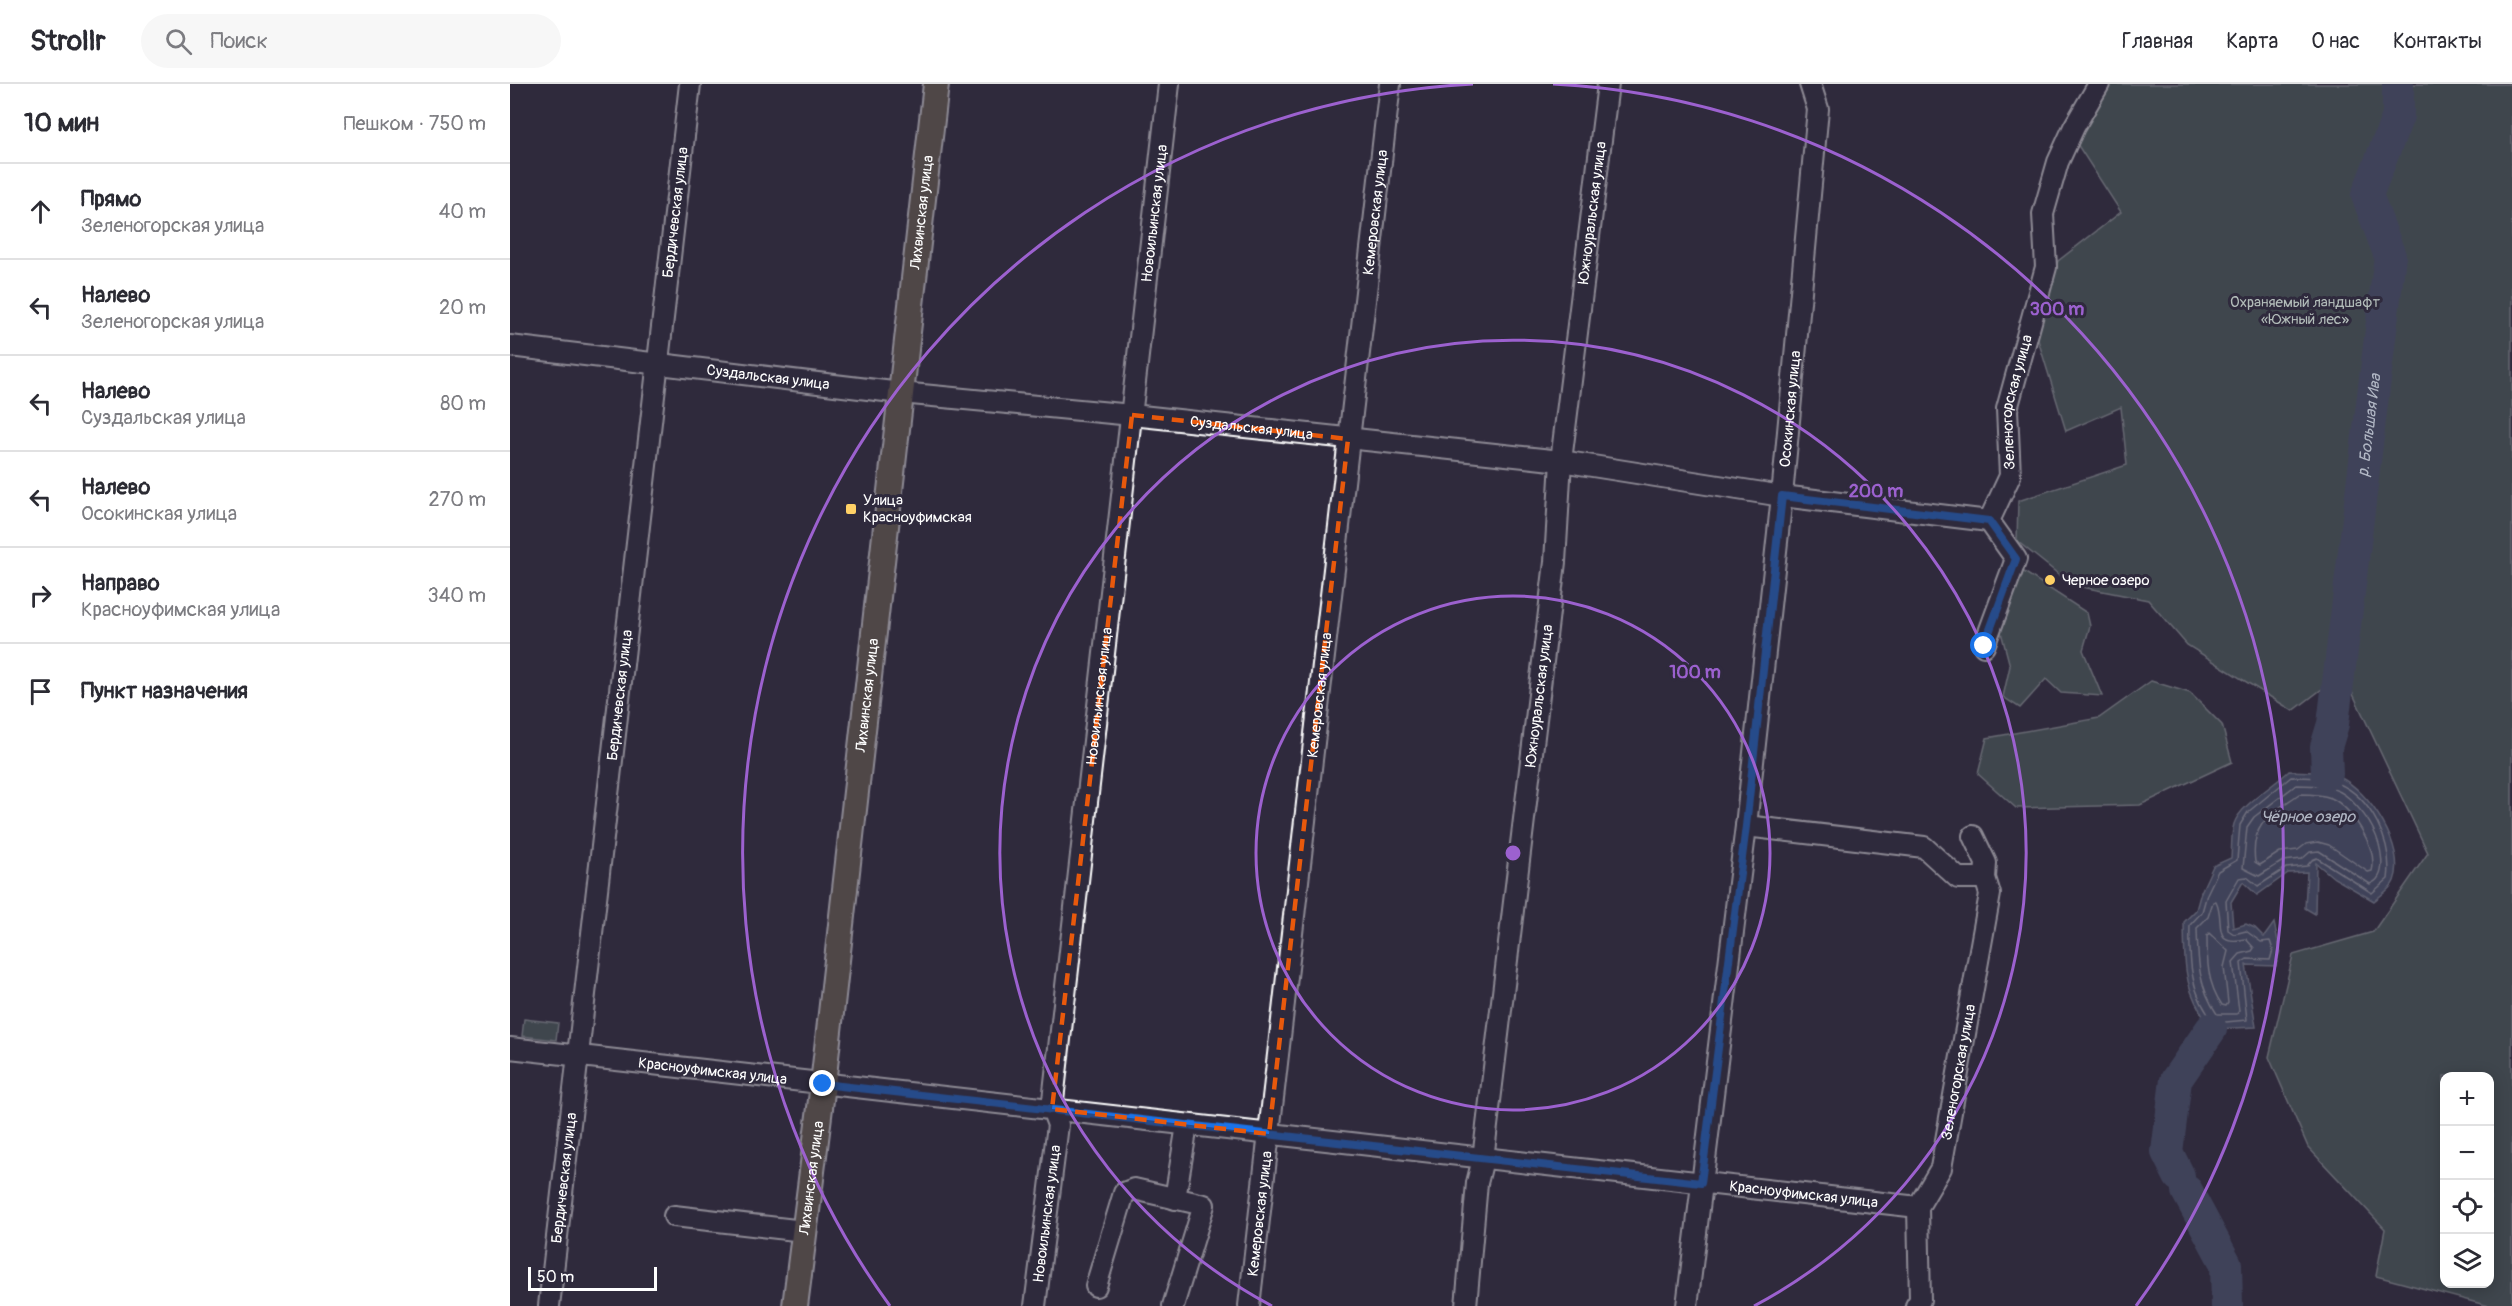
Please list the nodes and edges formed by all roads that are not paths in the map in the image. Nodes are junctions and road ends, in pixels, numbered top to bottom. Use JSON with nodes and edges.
{"nodes":[{"id":1,"x":690,"y":84,"type":"edge"},
{"id":2,"x":936,"y":84,"type":"edge"},
{"id":3,"x":1170,"y":84,"type":"edge"},
{"id":4,"x":1390,"y":84,"type":"edge"},
{"id":5,"x":1608,"y":84,"type":"edge"},
{"id":6,"x":1810,"y":84,"type":"edge"},
{"id":7,"x":2099,"y":84,"type":"edge"},
{"id":8,"x":510,"y":346,"type":"edge"},
{"id":9,"x":658,"y":364,"type":"junction"},
{"id":10,"x":901,"y":393,"type":"junction"},
{"id":11,"x":1132,"y":415,"type":"junction"},
{"id":12,"x":1348,"y":439,"type":"junction"},
{"id":13,"x":1561,"y":461,"type":"junction"},
{"id":14,"x":1782,"y":496,"type":"junction"},
{"id":15,"x":1989,"y":521,"type":"junction"},
{"id":16,"x":1984,"y":646,"type":"dead end"},
{"id":17,"x":1746,"y":826,"type":"junction"},
{"id":18,"x":1973,"y":836,"type":"dead end"},
{"id":19,"x":1985,"y":878,"type":"junction"},
{"id":20,"x":510,"y":1048,"type":"edge"},
{"id":21,"x":578,"y":1056,"type":"junction"},
{"id":22,"x":823,"y":1084,"type":"junction"},
{"id":23,"x":1052,"y":1109,"type":"junction"},
{"id":24,"x":1187,"y":1125,"type":"junction"},
{"id":25,"x":1269,"y":1134,"type":"junction"},
{"id":26,"x":1483,"y":1159,"type":"junction"},
{"id":27,"x":1701,"y":1183,"type":"junction"},
{"id":28,"x":1175,"y":1199,"type":"junction"},
{"id":29,"x":1918,"y":1207,"type":"junction"},
{"id":30,"x":674,"y":1216,"type":"dead end"},
{"id":31,"x":804,"y":1231,"type":"junction"},
{"id":32,"x":1096,"y":1286,"type":"dead end"},
{"id":33,"x":1924,"y":1304,"type":"edge"},
{"id":34,"x":549,"y":1306,"type":"edge"},
{"id":35,"x":795,"y":1306,"type":"edge"},
{"id":36,"x":1035,"y":1306,"type":"edge"},
{"id":37,"x":1173,"y":1306,"type":"edge"},
{"id":38,"x":1249,"y":1306,"type":"edge"},
{"id":39,"x":1466,"y":1306,"type":"edge"},
{"id":40,"x":1687,"y":1306,"type":"edge"}],
"edges":[{"from":1,"to":9,"type":"street","name":"Бердичевская улица"},
{"from":2,"to":10,"type":"main road","name":"Лихвинская улица"},
{"from":3,"to":11,"type":"street","name":"Новоильинская улица"},
{"from":4,"to":12,"type":"street","name":"Кемеровская улица"},
{"from":5,"to":13,"type":"street","name":"Южноуральская улица"},
{"from":6,"to":14,"type":"street","name":"Осокинская улица"},
{"from":7,"to":15,"type":"street","name":"Зеленогорская улица"},
{"from":8,"to":9,"type":"street","name":"Суздальская улица"},
{"from":9,"to":10,"type":"street","name":"Суздальская улица"},
{"from":9,"to":21,"type":"street","name":"Бердичевская улица"},
{"from":10,"to":11,"type":"street","name":"Суздальская улица"},
{"from":10,"to":22,"type":"main road","name":"Лихвинская улица"},
{"from":11,"to":12,"type":"street","name":"Суздальская улица"},
{"from":11,"to":23,"type":"street","name":"Новоильинская улица"},
{"from":12,"to":13,"type":"street","name":"Суздальская улица"},
{"from":12,"to":25,"type":"street","name":"Кемеровская улица"},
{"from":13,"to":14,"type":"street","name":"Суздальская улица"},
{"from":13,"to":26,"type":"street","name":"Южноуральская улица"},
{"from":14,"to":15,"type":"street","name":"Суздальская улица"},
{"from":14,"to":17,"type":"street","name":"Осокинская улица"},
{"from":15,"to":16,"type":"street"},
{"from":17,"to":19,"type":"street"},
{"from":17,"to":27,"type":"street","name":"Осокинская улица"},
{"from":18,"to":19,"type":"street","name":"Зеленогорская улица"},
{"from":19,"to":29,"type":"street","name":"Зеленогорская улица"},
{"from":20,"to":21,"type":"street","name":"Красноуфимская улица"},
{"from":21,"to":22,"type":"street","name":"Красноуфимская улица"},
{"from":21,"to":34,"type":"street","name":"Бердичевская улица"},
{"from":22,"to":23,"type":"street","name":"Красноуфимская улица"},
{"from":22,"to":31,"type":"main road","name":"Лихвинская улица"},
{"from":23,"to":24,"type":"street","name":"Красноуфимская улица"},
{"from":23,"to":36,"type":"street","name":"Новоильинская улица"},
{"from":24,"to":25,"type":"street","name":"Красноуфимская улица"},
{"from":24,"to":28,"type":"street"},
{"from":25,"to":26,"type":"street","name":"Красноуфимская улица"},
{"from":25,"to":38,"type":"street","name":"Кемеровская улица"},
{"from":26,"to":27,"type":"street","name":"Красноуфимская улица"},
{"from":26,"to":39,"type":"street","name":"Южноуральская улица"},
{"from":27,"to":29,"type":"street","name":"Красноуфимская улица"},
{"from":27,"to":40,"type":"street","name":"Осокинская улица"},
{"from":28,"to":32,"type":"street"},
{"from":28,"to":37,"type":"street"},
{"from":29,"to":33,"type":"street"},
{"from":30,"to":31,"type":"street"},
{"from":31,"to":35,"type":"main road","name":"Лихвинская улица"}]}
